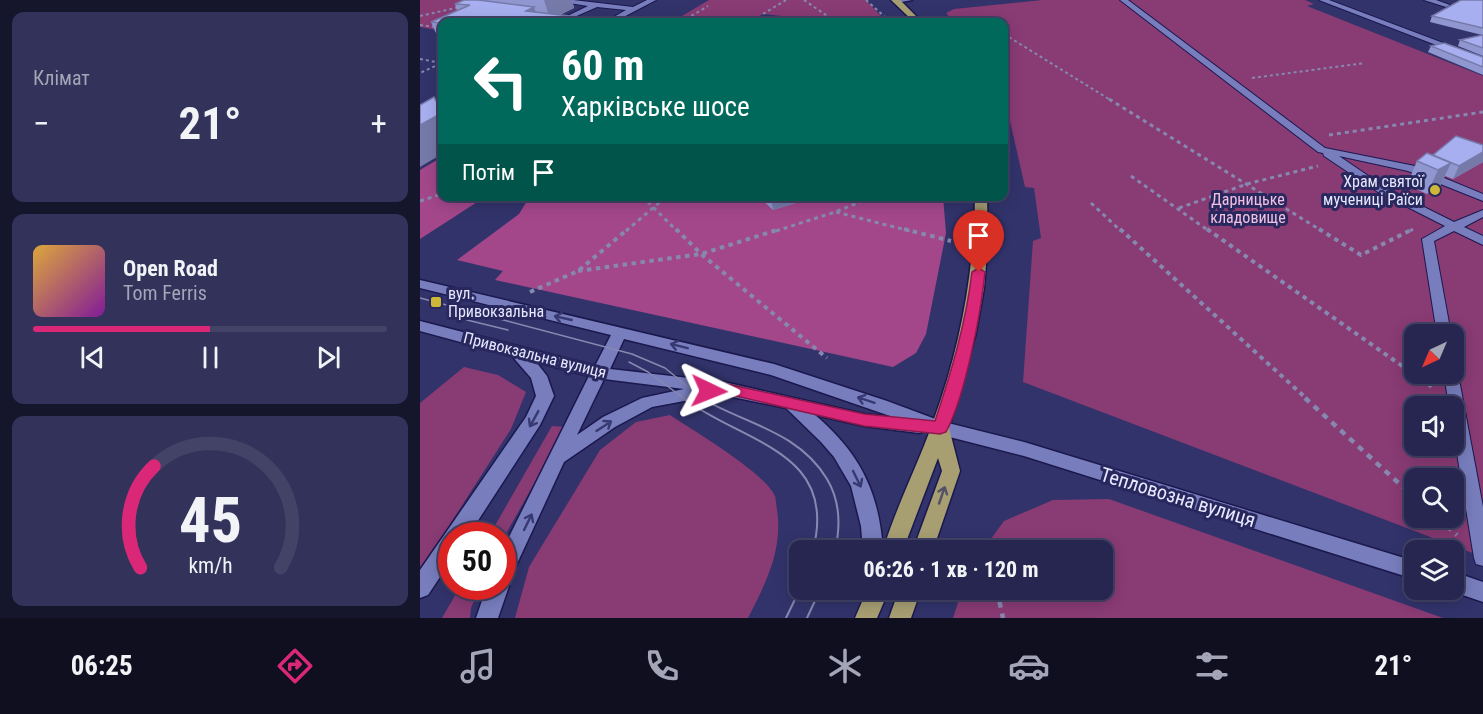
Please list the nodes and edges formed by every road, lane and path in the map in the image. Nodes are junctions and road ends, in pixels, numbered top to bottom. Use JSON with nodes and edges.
{"nodes":[{"id":1,"x":554,"y":0,"type":"edge"},
{"id":2,"x":652,"y":0,"type":"edge"},
{"id":3,"x":786,"y":0,"type":"edge"},
{"id":4,"x":804,"y":0,"type":"edge"},
{"id":5,"x":866,"y":0,"type":"edge"},
{"id":6,"x":908,"y":0,"type":"edge"},
{"id":7,"x":1125,"y":0,"type":"edge"},
{"id":8,"x":1323,"y":0,"type":"edge"},
{"id":9,"x":1428,"y":0,"type":"edge"},
{"id":10,"x":896,"y":1,"type":"edge"},
{"id":11,"x":596,"y":5,"type":"junction"},
{"id":12,"x":1446,"y":5,"type":"edge"},
{"id":13,"x":708,"y":6,"type":"dead end"},
{"id":14,"x":462,"y":7,"type":"edge"},
{"id":15,"x":635,"y":9,"type":"junction"},
{"id":16,"x":763,"y":14,"type":"dead end"},
{"id":17,"x":420,"y":16,"type":"edge"},
{"id":18,"x":885,"y":17,"type":"dead end"},
{"id":19,"x":567,"y":18,"type":"edge"},
{"id":20,"x":617,"y":18,"type":"edge"},
{"id":21,"x":688,"y":18,"type":"edge"},
{"id":22,"x":830,"y":18,"type":"edge"},
{"id":23,"x":914,"y":18,"type":"edge"},
{"id":24,"x":420,"y":25,"type":"edge"},
{"id":25,"x":438,"y":27,"type":"edge"},
{"id":26,"x":1008,"y":36,"type":"edge"},
{"id":27,"x":420,"y":59,"type":"edge"},
{"id":28,"x":1483,"y":60,"type":"edge"},
{"id":29,"x":438,"y":62,"type":"edge"},
{"id":30,"x":1365,"y":63,"type":"dead end"},
{"id":31,"x":438,"y":65,"type":"edge"},
{"id":32,"x":420,"y":73,"type":"edge"},
{"id":33,"x":1231,"y":81,"type":"junction"},
{"id":34,"x":1483,"y":112,"type":"edge"},
{"id":35,"x":1307,"y":138,"type":"junction"},
{"id":36,"x":1322,"y":150,"type":"junction"},
{"id":37,"x":1339,"y":161,"type":"junction"},
{"id":38,"x":1131,"y":176,"type":"dead end"},
{"id":39,"x":1247,"y":184,"type":"junction"},
{"id":40,"x":438,"y":195,"type":"edge"},
{"id":41,"x":1483,"y":198,"type":"edge"},
{"id":42,"x":420,"y":201,"type":"edge"},
{"id":43,"x":646,"y":201,"type":"edge"},
{"id":44,"x":661,"y":201,"type":"edge"},
{"id":45,"x":862,"y":201,"type":"edge"},
{"id":46,"x":981,"y":201,"type":"edge"},
{"id":47,"x":1091,"y":203,"type":"dead end"},
{"id":48,"x":1179,"y":208,"type":"junction"},
{"id":49,"x":652,"y":209,"type":"junction"},
{"id":50,"x":836,"y":212,"type":"junction"},
{"id":51,"x":1483,"y":213,"type":"edge"},
{"id":52,"x":1435,"y":218,"type":"junction"},
{"id":53,"x":1455,"y":228,"type":"junction"},
{"id":54,"x":951,"y":241,"type":"dead end"},
{"id":55,"x":1483,"y":241,"type":"edge"},
{"id":56,"x":701,"y":254,"type":"junction"},
{"id":57,"x":578,"y":271,"type":"junction"},
{"id":58,"x":420,"y":284,"type":"edge"},
{"id":59,"x":529,"y":293,"type":"dead end"},
{"id":60,"x":1442,"y":324,"type":"edge"},
{"id":61,"x":420,"y":326,"type":"edge"},
{"id":62,"x":620,"y":332,"type":"junction"},
{"id":63,"x":517,"y":351,"type":"junction"},
{"id":64,"x":827,"y":358,"type":"dead end"},
{"id":65,"x":598,"y":373,"type":"junction"},
{"id":66,"x":723,"y":388,"type":"junction"},
{"id":67,"x":1443,"y":396,"type":"edge"},
{"id":68,"x":791,"y":405,"type":"junction"},
{"id":69,"x":940,"y":428,"type":"junction"},
{"id":70,"x":1464,"y":450,"type":"edge"},
{"id":71,"x":556,"y":459,"type":"junction"},
{"id":72,"x":1404,"y":488,"type":"edge"},
{"id":73,"x":465,"y":522,"type":"edge"},
{"id":74,"x":873,"y":540,"type":"edge"},
{"id":75,"x":897,"y":540,"type":"edge"},
{"id":76,"x":927,"y":540,"type":"edge"},
{"id":77,"x":516,"y":544,"type":"edge"},
{"id":78,"x":1483,"y":558,"type":"edge"},
{"id":79,"x":438,"y":562,"type":"edge"},
{"id":80,"x":1404,"y":567,"type":"edge"},
{"id":81,"x":1464,"y":585,"type":"edge"},
{"id":82,"x":420,"y":588,"type":"edge"},
{"id":83,"x":1483,"y":592,"type":"edge"},
{"id":84,"x":493,"y":600,"type":"edge"},
{"id":85,"x":906,"y":600,"type":"edge"},
{"id":86,"x":999,"y":600,"type":"edge"},
{"id":87,"x":487,"y":618,"type":"edge"},
{"id":88,"x":900,"y":618,"type":"edge"},
{"id":89,"x":1003,"y":618,"type":"edge"}],
"edges":[{"from":1,"to":11,"type":"lane"},
{"from":2,"to":15,"type":"lane"},
{"from":3,"to":16,"type":"path"},
{"from":4,"to":22,"type":"path"},
{"from":5,"to":18,"type":"path"},
{"from":6,"to":10,"type":"main road"},
{"from":7,"to":33,"type":"lane"},
{"from":8,"to":28,"type":"lane"},
{"from":9,"to":12,"type":"lane"},
{"from":10,"to":23,"type":"main road"},
{"from":11,"to":15,"type":"lane"},
{"from":11,"to":19,"type":"lane"},
{"from":13,"to":21,"type":"path"},
{"from":14,"to":17,"type":"path"},
{"from":15,"to":20,"type":"lane"},
{"from":24,"to":25,"type":"path"},
{"from":26,"to":39,"type":"path"},
{"from":27,"to":29,"type":"path"},
{"from":30,"to":33,"type":"path"},
{"from":31,"to":32,"type":"path"},
{"from":33,"to":35,"type":"lane"},
{"from":34,"to":35,"type":"path"},
{"from":35,"to":36,"type":"lane"},
{"from":36,"to":37,"type":"lane"},
{"from":36,"to":41,"type":"lane"},
{"from":37,"to":39,"type":"path"},
{"from":37,"to":52,"type":"lane"},
{"from":38,"to":48,"type":"path"},
{"from":39,"to":48,"type":"path"},
{"from":39,"to":52,"type":"path"},
{"from":40,"to":42,"type":"path"},
{"from":43,"to":49,"type":"path"},
{"from":44,"to":49,"type":"path"},
{"from":45,"to":50,"type":"path"},
{"from":46,"to":69,"type":"main road"},
{"from":47,"to":72,"type":"path"},
{"from":48,"to":67,"type":"path"},
{"from":49,"to":56,"type":"path"},
{"from":49,"to":57,"type":"path"},
{"from":50,"to":54,"type":"path"},
{"from":50,"to":56,"type":"path"},
{"from":51,"to":53,"type":"lane"},
{"from":52,"to":53,"type":"lane"},
{"from":53,"to":55,"type":"lane"},
{"from":53,"to":60,"type":"lane"},
{"from":56,"to":57,"type":"path"},
{"from":56,"to":64,"type":"path"},
{"from":57,"to":59,"type":"path"},
{"from":62,"to":58,"type":"main road","one_way":true},
{"from":61,"to":63,"type":"main road","name":"Привокзальна вулиця"},
{"from":62,"to":65,"type":"main road"},
{"from":69,"to":62,"type":"main road","one_way":true},
{"from":63,"to":65,"type":"main road","name":"Привокзальна вулиця"},
{"from":63,"to":73,"type":"main road","one_way":true},
{"from":65,"to":66,"type":"main road","name":"Привокзальна вулиця"},
{"from":65,"to":71,"type":"main road"},
{"from":66,"to":68,"type":"main road","name":"Привокзальна вулиця"},
{"from":71,"to":66,"type":"main road","one_way":true},
{"from":68,"to":69,"type":"main road","name":"Привокзальна вулиця"},
{"from":68,"to":74,"type":"main road","name":"Привокзальна вулиця","one_way":true},
{"from":69,"to":75,"type":"main road"},
{"from":76,"to":69,"type":"main road","one_way":true},
{"from":69,"to":80,"type":"main road","name":"Тепловозна вулиця"},
{"from":70,"to":78,"type":"lane"},
{"from":77,"to":71,"type":"main road","one_way":true},
{"from":79,"to":82,"type":"main road"},
{"from":81,"to":83,"type":"main road"},
{"from":84,"to":87,"type":"main road"},
{"from":85,"to":88,"type":"main road"},
{"from":86,"to":89,"type":"path"}]}
